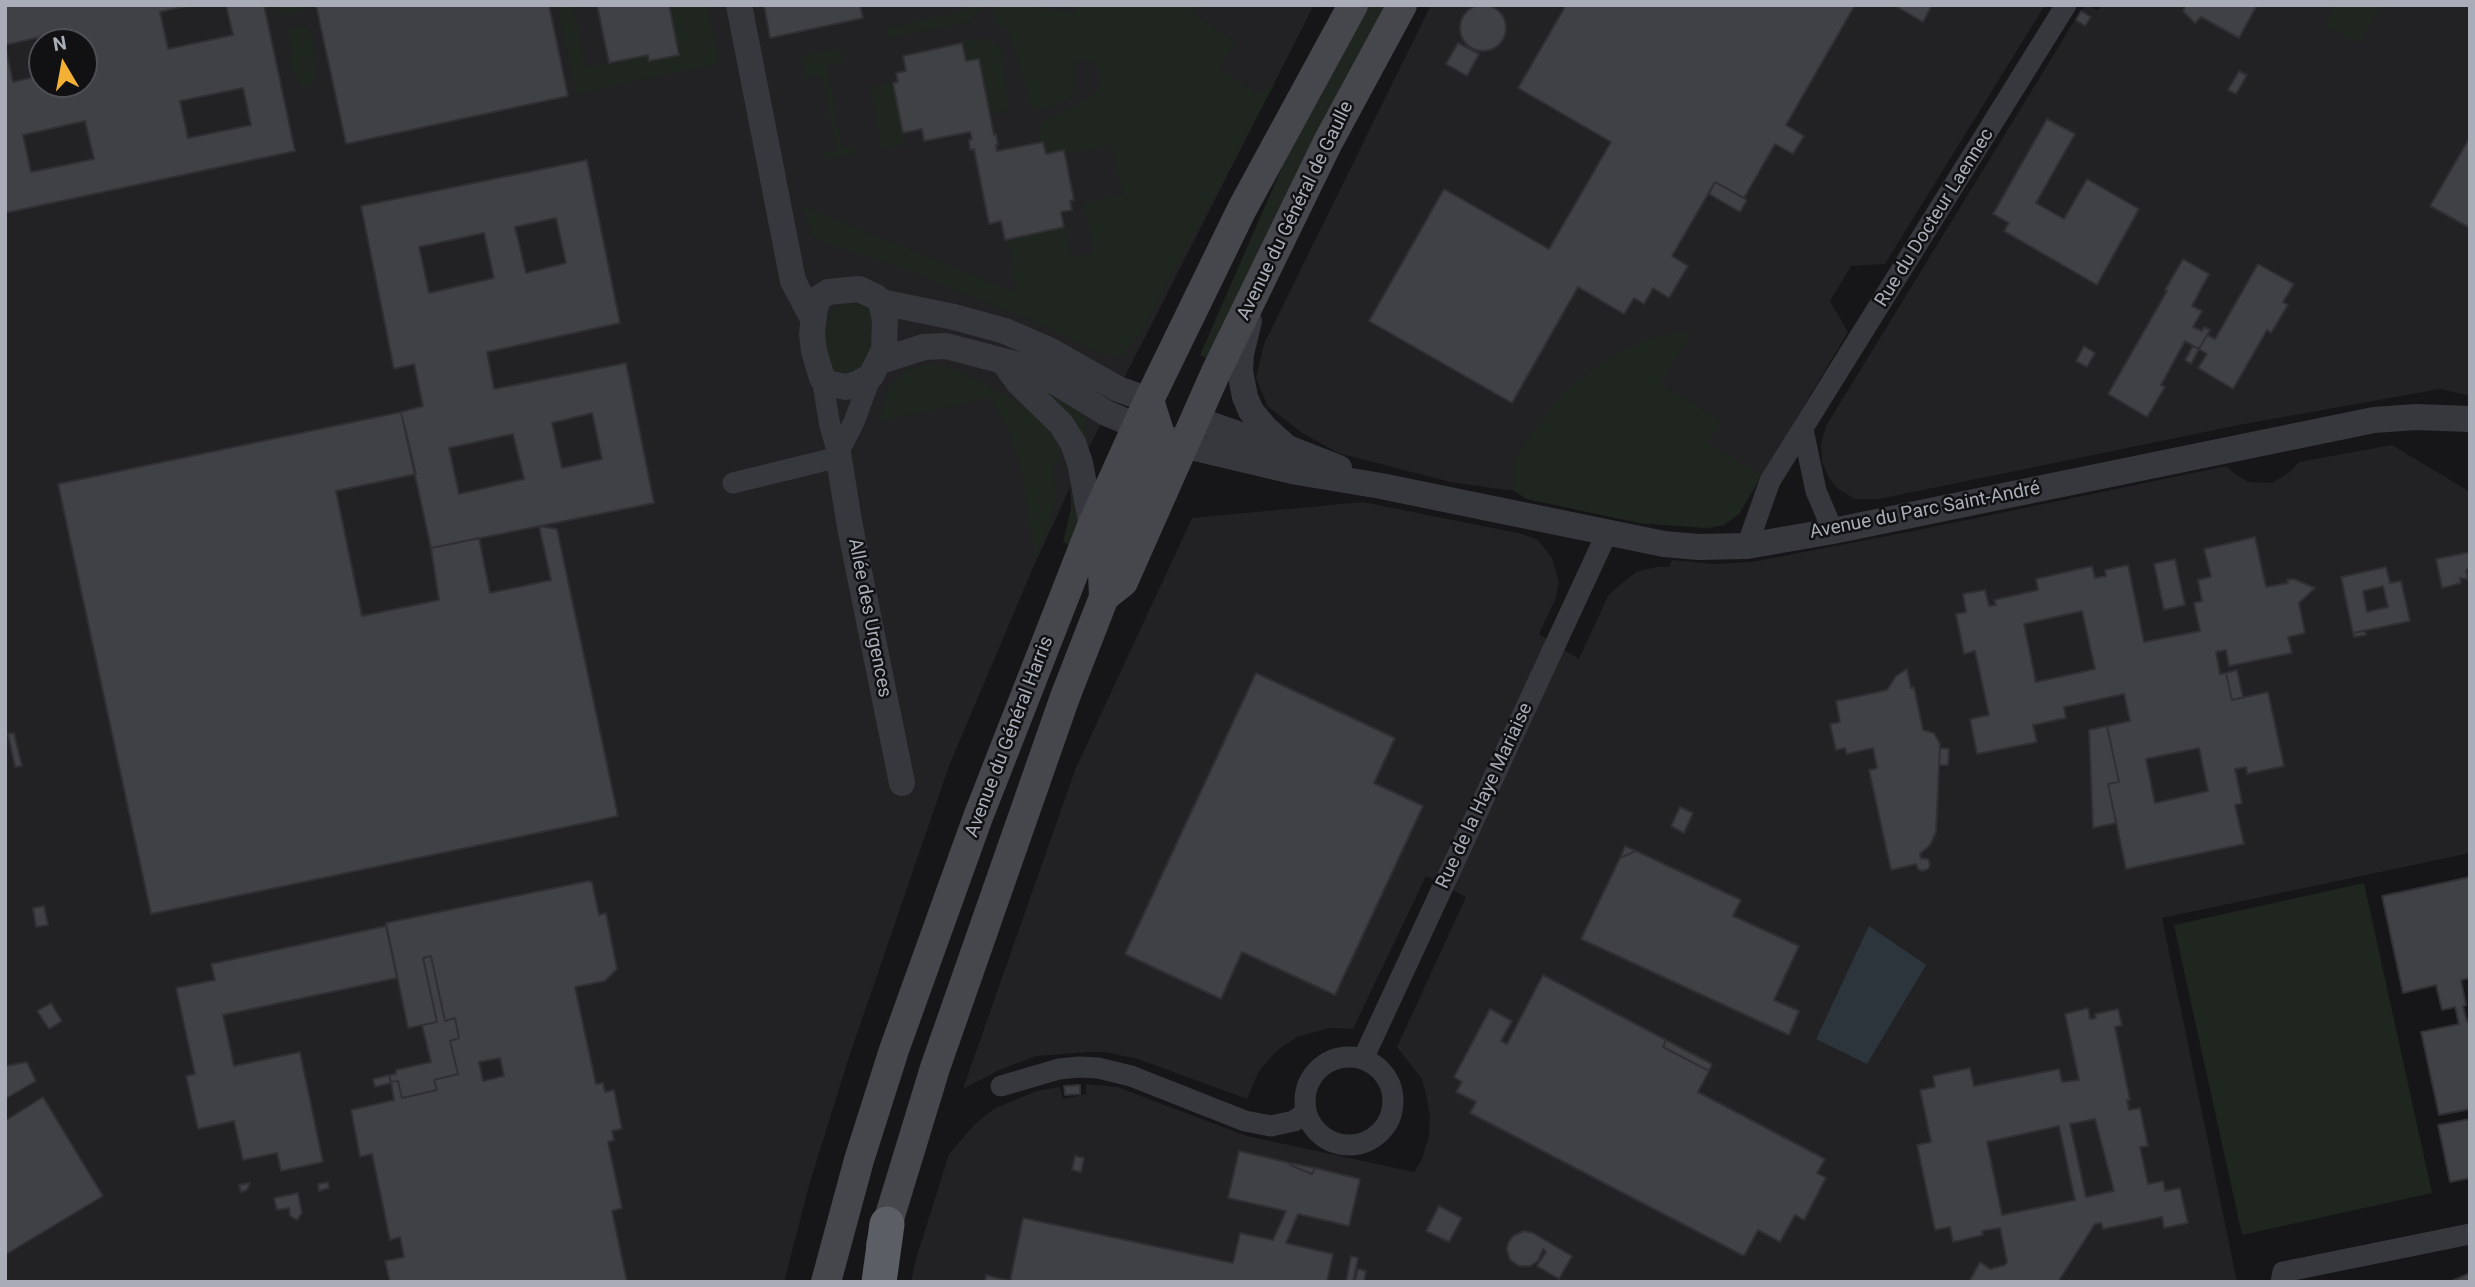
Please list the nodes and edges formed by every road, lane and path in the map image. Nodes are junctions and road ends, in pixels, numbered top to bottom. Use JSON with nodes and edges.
{"nodes":[{"id":1,"x":740,"y":5,"type":"edge"},
{"id":2,"x":1353,"y":5,"type":"edge"},
{"id":3,"x":1402,"y":5,"type":"edge"},
{"id":4,"x":2066,"y":5,"type":"edge"},
{"id":5,"x":1257,"y":290,"type":"junction"},
{"id":6,"x":881,"y":302,"type":"junction"},
{"id":7,"x":812,"y":317,"type":"junction"},
{"id":8,"x":1003,"y":361,"type":"junction"},
{"id":9,"x":875,"y":369,"type":"junction"},
{"id":10,"x":822,"y":378,"type":"junction"},
{"id":11,"x":2470,"y":419,"type":"edge"},
{"id":12,"x":1165,"y":425,"type":"junction"},
{"id":13,"x":1803,"y":430,"type":"junction"},
{"id":14,"x":1288,"y":448,"type":"junction"},
{"id":15,"x":838,"y":455,"type":"junction"},
{"id":16,"x":733,"y":482,"type":"dead end"},
{"id":17,"x":1381,"y":486,"type":"junction"},
{"id":18,"x":1092,"y":526,"type":"junction"},
{"id":19,"x":1833,"y":531,"type":"junction"},
{"id":20,"x":1607,"y":533,"type":"junction"},
{"id":21,"x":1747,"y":546,"type":"junction"},
{"id":22,"x":902,"y":783,"type":"dead end"},
{"id":23,"x":1363,"y":1059,"type":"junction"},
{"id":24,"x":1001,"y":1086,"type":"dead end"},
{"id":25,"x":1306,"y":1112,"type":"junction"},
{"id":26,"x":887,"y":1224,"type":"junction"},
{"id":27,"x":2470,"y":1234,"type":"edge"},
{"id":28,"x":827,"y":1282,"type":"edge"},
{"id":29,"x":870,"y":1282,"type":"edge"},
{"id":30,"x":879,"y":1282,"type":"edge"},
{"id":31,"x":2281,"y":1282,"type":"edge"}],
"edges":[{"from":1,"to":7,"type":"street"},
{"from":2,"to":12,"type":"main road"},
{"from":3,"to":5,"type":"main road","name":"Avenue du Général de Gaulle"},
{"from":4,"to":13,"type":"street","name":"Rue du Docteur Laennec"},
{"from":5,"to":12,"type":"main road","name":"Avenue du Général de Gaulle"},
{"from":5,"to":14,"type":"street"},
{"from":6,"to":7,"type":"street"},
{"from":6,"to":9,"type":"street"},
{"from":6,"to":12,"type":"street"},
{"from":7,"to":10,"type":"street"},
{"from":8,"to":9,"type":"street"},
{"from":8,"to":12,"type":"street"},
{"from":8,"to":18,"type":"street"},
{"from":9,"to":10,"type":"street"},
{"from":9,"to":15,"type":"street"},
{"from":10,"to":15,"type":"street"},
{"from":11,"to":19,"type":"street","name":"Avenue du Parc Saint-André"},
{"from":12,"to":14,"type":"street"},
{"from":12,"to":17,"type":"street"},
{"from":12,"to":18,"type":"main road","name":"Avenue du Général Harris"},
{"from":12,"to":26,"type":"main road","name":"Avenue du Général Harris"},
{"from":13,"to":19,"type":"street"},
{"from":13,"to":21,"type":"street","name":"Rue du Docteur Laennec"},
{"from":14,"to":17,"type":"street"},
{"from":15,"to":16,"type":"street"},
{"from":15,"to":22,"type":"street","name":"Allée des Urgences"},
{"from":17,"to":20,"type":"street","name":"Avenue du Parc Saint-André"},
{"from":18,"to":28,"type":"main road","name":"Avenue du Général Harris"},
{"from":19,"to":21,"type":"street","name":"Avenue du Parc Saint-André"},
{"from":20,"to":21,"type":"street","name":"Avenue du Parc Saint-André"},
{"from":20,"to":23,"type":"street","name":"Rue de la Haye Mariaise"},
{"from":23,"to":25,"type":"street"},
{"from":23,"to":25,"type":"street"},
{"from":24,"to":25,"type":"street"},
{"from":26,"to":29,"type":"main road","name":"Avenue du Général Harris"},
{"from":26,"to":30,"type":"highway"},
{"from":27,"to":31,"type":"street"}]}
